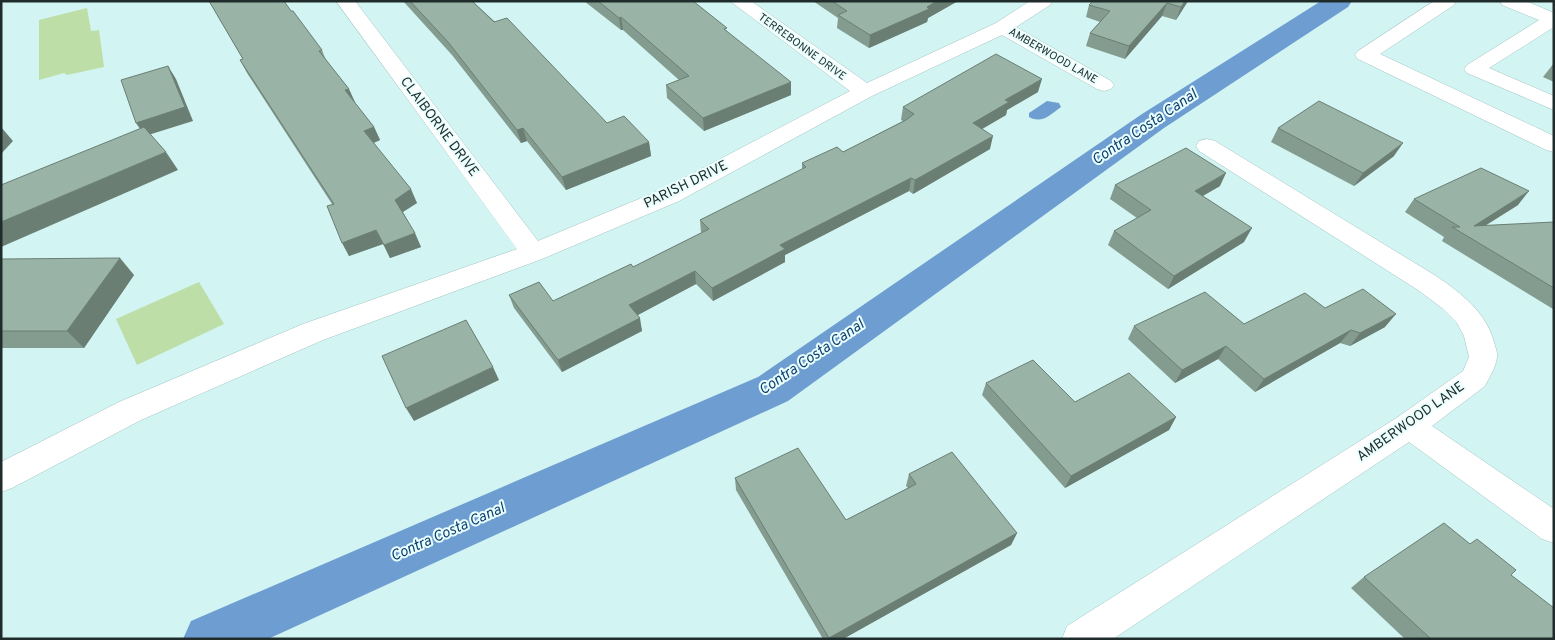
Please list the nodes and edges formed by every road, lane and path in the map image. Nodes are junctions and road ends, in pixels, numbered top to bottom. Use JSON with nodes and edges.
{"nodes":[{"id":1,"x":345,"y":1,"type":"edge"},
{"id":2,"x":739,"y":1,"type":"edge"},
{"id":3,"x":1043,"y":1,"type":"edge"},
{"id":4,"x":1447,"y":1,"type":"edge"},
{"id":5,"x":1509,"y":1,"type":"edge"},
{"id":6,"x":1003,"y":27,"type":"junction"},
{"id":7,"x":1104,"y":85,"type":"dead end"},
{"id":8,"x":865,"y":92,"type":"junction"},
{"id":9,"x":1554,"y":104,"type":"edge"},
{"id":10,"x":1554,"y":145,"type":"edge"},
{"id":11,"x":1207,"y":146,"type":"dead end"},
{"id":12,"x":533,"y":253,"type":"junction"},
{"id":13,"x":1409,"y":426,"type":"junction"},
{"id":14,"x":4,"y":472,"type":"edge"},
{"id":15,"x":1554,"y":528,"type":"edge"},
{"id":16,"x":1080,"y":639,"type":"edge"}],
"edges":[{"from":1,"to":12,"type":"street","name":"CLAIBORNE DRIVE"},
{"from":2,"to":8,"type":"street","name":"TERREBONNE DRIVE"},
{"from":3,"to":6,"type":"street","name":"PARISH DRIVE"},
{"from":4,"to":10,"type":"street"},
{"from":5,"to":9,"type":"street"},
{"from":6,"to":7,"type":"street","name":"AMBERWOOD LANE"},
{"from":6,"to":8,"type":"street","name":"PARISH DRIVE"},
{"from":8,"to":12,"type":"street","name":"PARISH DRIVE"},
{"from":11,"to":13,"type":"street","name":"AMBERWOOD LANE"},
{"from":12,"to":14,"type":"street","name":"PARISH DRIVE"},
{"from":13,"to":15,"type":"street"},
{"from":13,"to":16,"type":"street","name":"AMBERWOOD LANE"}]}
